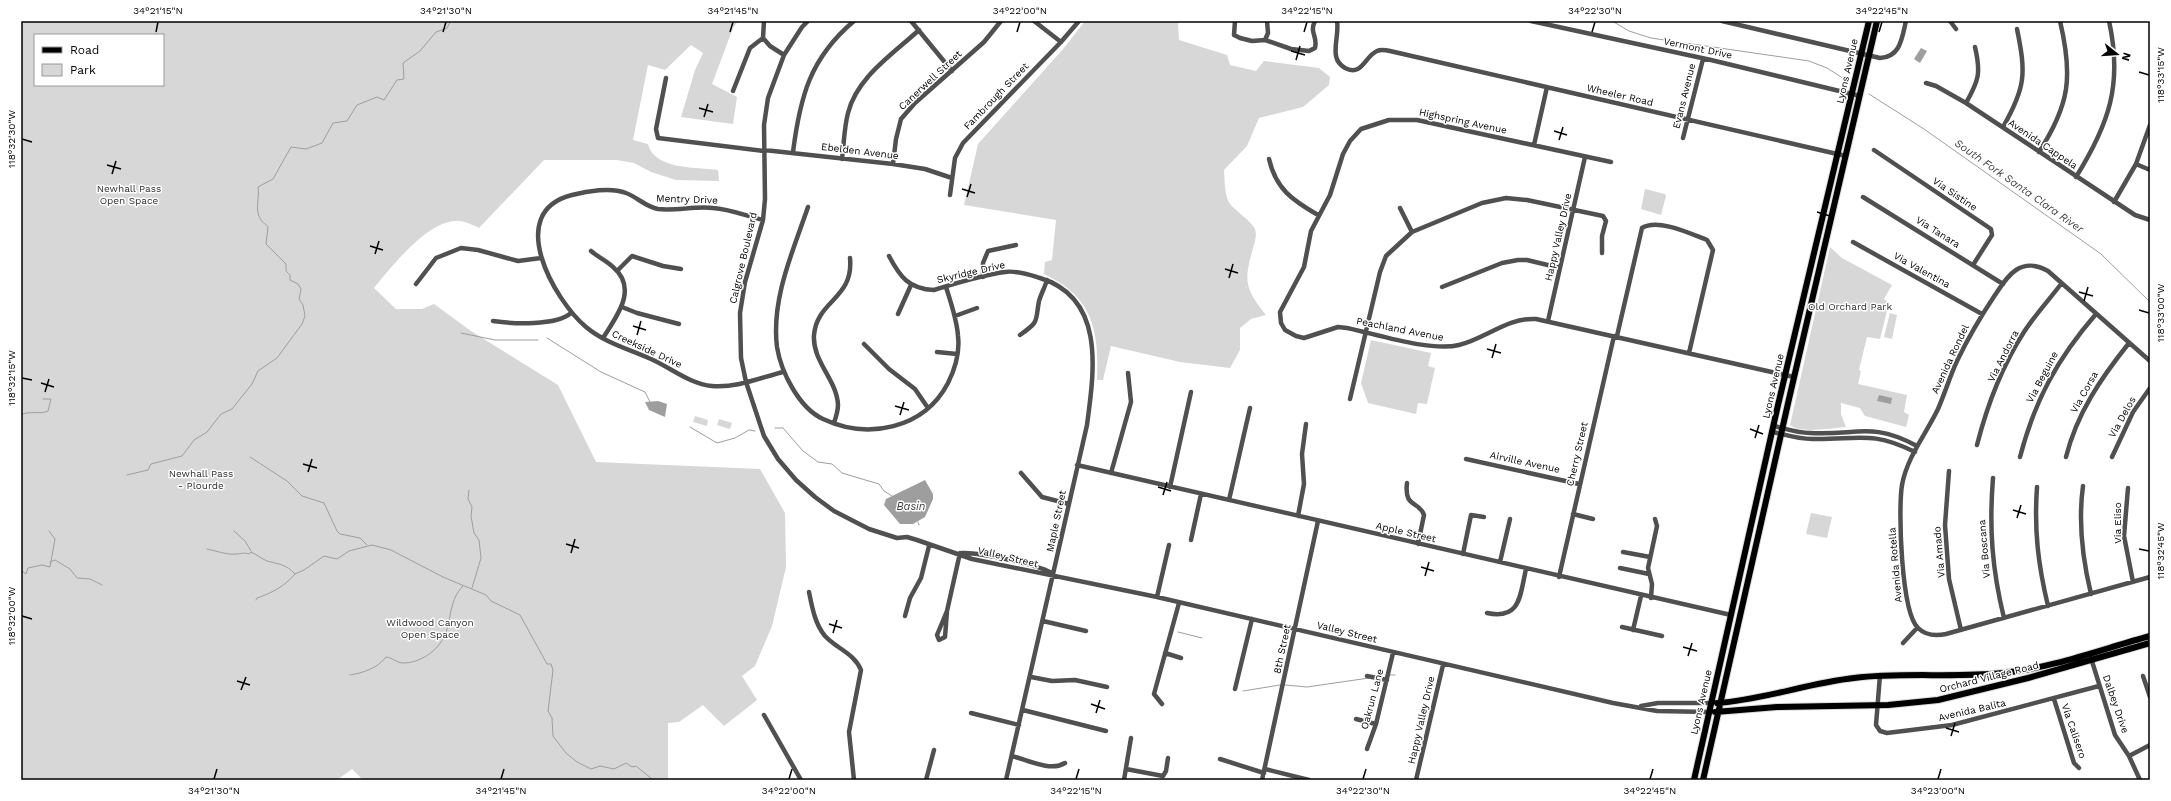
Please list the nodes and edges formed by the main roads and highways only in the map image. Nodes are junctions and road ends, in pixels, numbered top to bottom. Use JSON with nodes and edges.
{"nodes":[{"id":1,"x":1869,"y":21,"type":"edge"},
{"id":2,"x":1877,"y":21,"type":"edge"},
{"id":3,"x":1745,"y":553,"type":"junction"},
{"id":4,"x":1753,"y":559,"type":"junction"},
{"id":5,"x":2150,"y":636,"type":"edge"},
{"id":6,"x":2150,"y":643,"type":"edge"},
{"id":7,"x":2091,"y":656,"type":"junction"},
{"id":8,"x":1720,"y":703,"type":"junction"},
{"id":9,"x":1711,"y":704,"type":"junction"},
{"id":10,"x":1718,"y":711,"type":"junction"},
{"id":11,"x":1709,"y":712,"type":"junction"},
{"id":12,"x":1694,"y":780,"type":"edge"},
{"id":13,"x":1703,"y":780,"type":"edge"}],
"edges":[{"from":1,"to":3,"type":"main road","name":"Lyons Avenue"},
{"from":2,"to":4,"type":"main road","name":"Lyons Avenue"},
{"from":3,"to":4,"type":"main road"},
{"from":3,"to":9,"type":"main road","name":"Lyons Avenue"},
{"from":4,"to":8,"type":"main road","name":"Lyons Avenue"},
{"from":5,"to":7,"type":"main road","name":"Orchard Village Road"},
{"from":6,"to":7,"type":"main road","name":"Orchard Village Road"},
{"from":7,"to":8,"type":"main road","name":"Orchard Village Road"},
{"from":7,"to":10,"type":"main road","name":"Orchard Village Road"},
{"from":8,"to":9,"type":"main road","name":"Orchard Village Road"},
{"from":8,"to":10,"type":"main road","name":"Lyons Avenue"},
{"from":9,"to":11,"type":"main road","name":"Lyons Avenue"},
{"from":10,"to":11,"type":"main road","name":"Orchard Village Road"},
{"from":10,"to":13,"type":"main road","name":"Lyons Avenue"},
{"from":11,"to":12,"type":"main road","name":"Lyons Avenue"}]}
